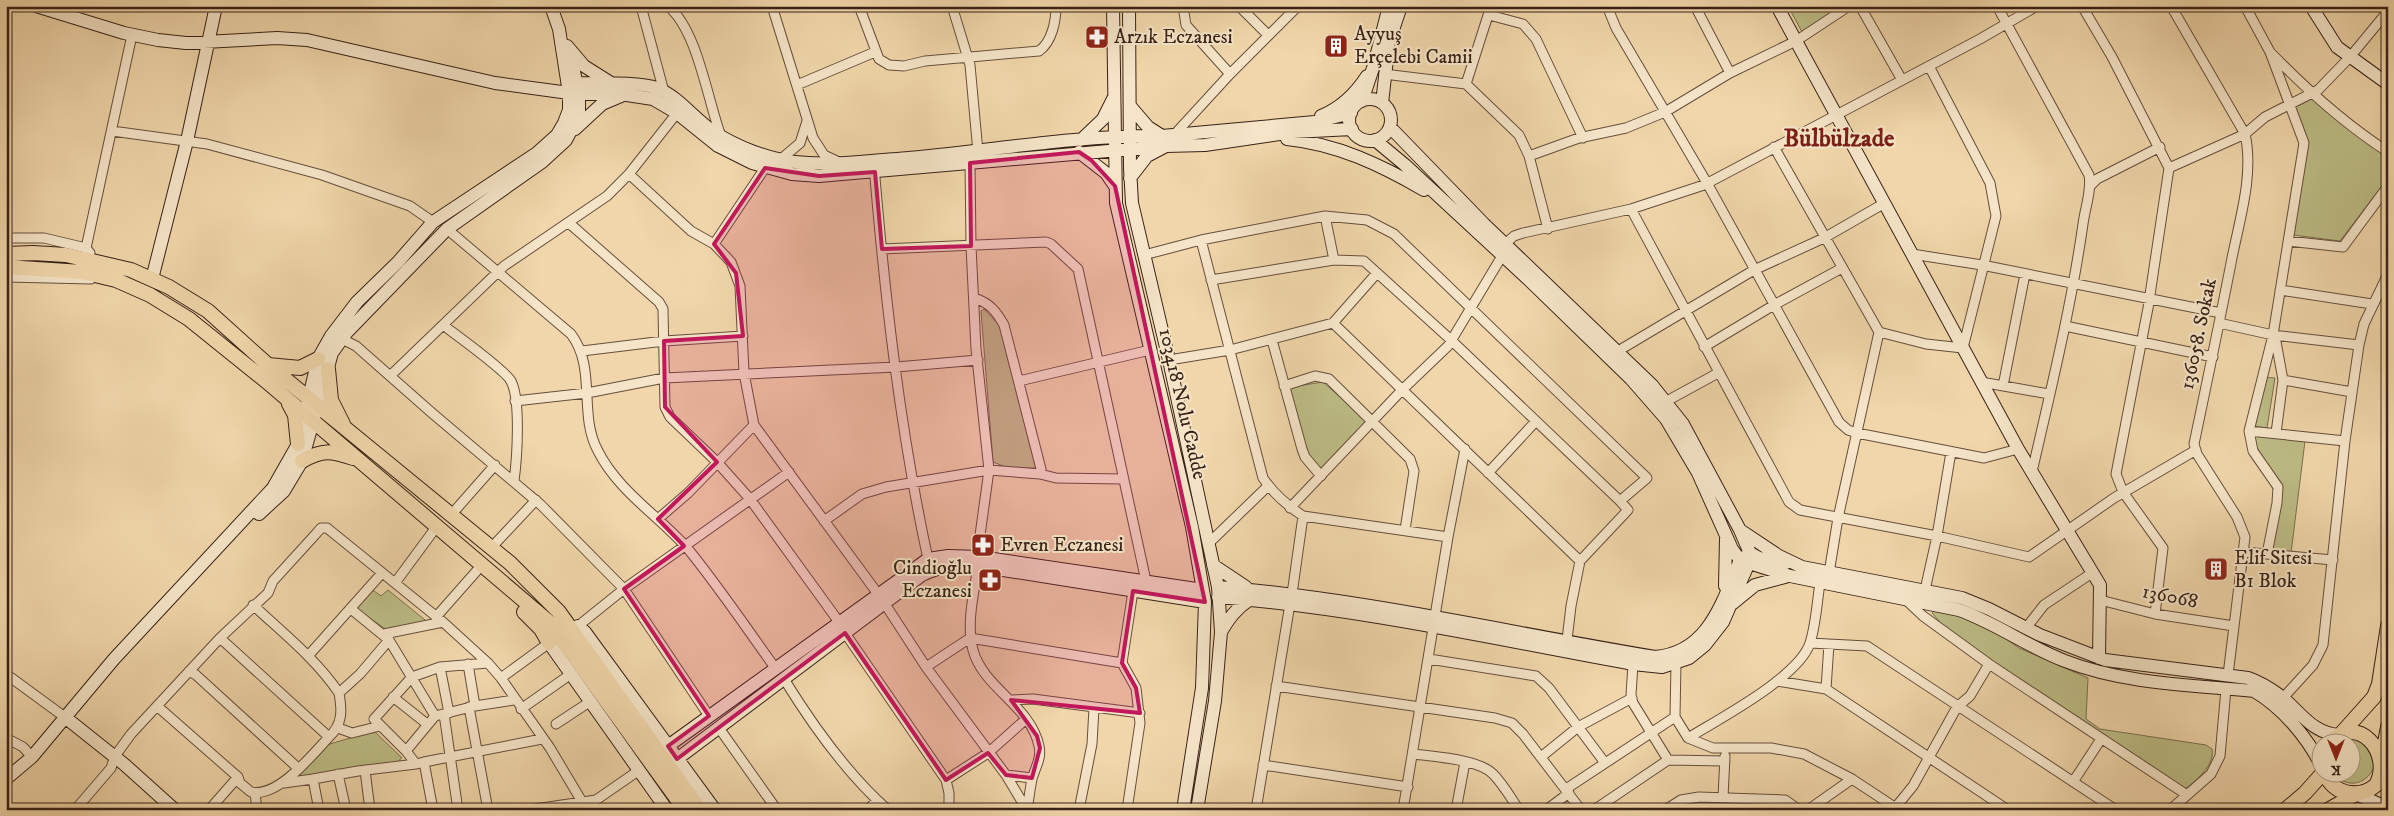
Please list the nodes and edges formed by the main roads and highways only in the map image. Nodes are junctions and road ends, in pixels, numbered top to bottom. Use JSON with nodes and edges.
{"nodes":[{"id":1,"x":36,"y":6,"type":"edge"},
{"id":2,"x":216,"y":6,"type":"edge"},
{"id":3,"x":551,"y":6,"type":"edge"},
{"id":4,"x":1114,"y":6,"type":"edge"},
{"id":5,"x":1129,"y":6,"type":"edge"},
{"id":6,"x":1389,"y":6,"type":"edge"},
{"id":7,"x":1402,"y":6,"type":"edge"},
{"id":8,"x":1777,"y":6,"type":"edge"},
{"id":9,"x":2311,"y":6,"type":"edge"},
{"id":10,"x":558,"y":29,"type":"junction"},
{"id":11,"x":208,"y":42,"type":"junction"},
{"id":12,"x":567,"y":46,"type":"junction"},
{"id":13,"x":1374,"y":65,"type":"junction"},
{"id":14,"x":495,"y":83,"type":"junction"},
{"id":15,"x":613,"y":84,"type":"junction"},
{"id":16,"x":2388,"y":84,"type":"edge"},
{"id":17,"x":574,"y":88,"type":"junction"},
{"id":18,"x":553,"y":91,"type":"junction"},
{"id":19,"x":627,"y":95,"type":"junction"},
{"id":20,"x":1114,"y":97,"type":"junction"},
{"id":21,"x":1362,"y":101,"type":"junction"},
{"id":22,"x":1382,"y":103,"type":"junction"},
{"id":23,"x":1130,"y":106,"type":"junction"},
{"id":24,"x":1351,"y":113,"type":"junction"},
{"id":25,"x":1306,"y":123,"type":"junction"},
{"id":26,"x":1390,"y":127,"type":"junction"},
{"id":27,"x":1352,"y":129,"type":"junction"},
{"id":28,"x":1130,"y":136,"type":"junction"},
{"id":29,"x":1262,"y":136,"type":"junction"},
{"id":30,"x":1114,"y":137,"type":"junction"},
{"id":31,"x":561,"y":138,"type":"junction"},
{"id":32,"x":1167,"y":139,"type":"junction"},
{"id":33,"x":1375,"y":140,"type":"junction"},
{"id":34,"x":1079,"y":146,"type":"junction"},
{"id":35,"x":1130,"y":149,"type":"junction"},
{"id":36,"x":1114,"y":150,"type":"junction"},
{"id":37,"x":874,"y":166,"type":"junction"},
{"id":38,"x":1130,"y":178,"type":"junction"},
{"id":39,"x":1116,"y":186,"type":"junction"},
{"id":40,"x":1439,"y":198,"type":"junction"},
{"id":41,"x":1504,"y":250,"type":"junction"},
{"id":42,"x":6,"y":254,"type":"edge"},
{"id":43,"x":9,"y":274,"type":"edge"},
{"id":44,"x":152,"y":279,"type":"junction"},
{"id":45,"x":323,"y":364,"type":"junction"},
{"id":46,"x":268,"y":365,"type":"junction"},
{"id":47,"x":285,"y":396,"type":"junction"},
{"id":48,"x":313,"y":402,"type":"junction"},
{"id":49,"x":309,"y":417,"type":"junction"},
{"id":50,"x":346,"y":429,"type":"junction"},
{"id":51,"x":298,"y":444,"type":"junction"},
{"id":52,"x":359,"y":460,"type":"junction"},
{"id":53,"x":302,"y":461,"type":"junction"},
{"id":54,"x":1740,"y":530,"type":"junction"},
{"id":55,"x":1725,"y":532,"type":"junction"},
{"id":56,"x":1746,"y":559,"type":"junction"},
{"id":57,"x":977,"y":562,"type":"junction"},
{"id":58,"x":1214,"y":565,"type":"junction"},
{"id":59,"x":481,"y":566,"type":"junction"},
{"id":60,"x":1802,"y":567,"type":"junction"},
{"id":61,"x":1790,"y":576,"type":"junction"},
{"id":62,"x":1824,"y":578,"type":"junction"},
{"id":63,"x":1218,"y":592,"type":"junction"},
{"id":64,"x":1250,"y":595,"type":"junction"},
{"id":65,"x":1204,"y":596,"type":"junction"},
{"id":66,"x":882,"y":599,"type":"junction"},
{"id":67,"x":1726,"y":604,"type":"junction"},
{"id":68,"x":559,"y":612,"type":"junction"},
{"id":69,"x":1435,"y":623,"type":"junction"},
{"id":70,"x":578,"y":626,"type":"joint"},
{"id":71,"x":2388,"y":626,"type":"edge"},
{"id":72,"x":1221,"y":632,"type":"junction"},
{"id":73,"x":550,"y":643,"type":"joint"},
{"id":74,"x":2099,"y":658,"type":"junction"},
{"id":75,"x":780,"y":674,"type":"junction"},
{"id":76,"x":68,"y":720,"type":"junction"},
{"id":77,"x":2388,"y":728,"type":"edge"},
{"id":78,"x":2325,"y":734,"type":"edge"},
{"id":79,"x":2340,"y":734,"type":"edge"},
{"id":80,"x":2349,"y":734,"type":"edge"},
{"id":81,"x":668,"y":746,"type":"junction"},
{"id":82,"x":2312,"y":747,"type":"edge"},
{"id":83,"x":2386,"y":758,"type":"edge"},
{"id":84,"x":677,"y":759,"type":"junction"},
{"id":85,"x":6,"y":779,"type":"edge"},
{"id":86,"x":2314,"y":784,"type":"edge"},
{"id":87,"x":2332,"y":784,"type":"edge"},
{"id":88,"x":6,"y":786,"type":"edge"},
{"id":89,"x":2356,"y":794,"type":"junction"},
{"id":90,"x":2388,"y":808,"type":"edge"},
{"id":91,"x":175,"y":810,"type":"edge"},
{"id":92,"x":667,"y":810,"type":"edge"},
{"id":93,"x":685,"y":810,"type":"edge"},
{"id":94,"x":700,"y":810,"type":"edge"},
{"id":95,"x":715,"y":810,"type":"edge"},
{"id":96,"x":1183,"y":810,"type":"edge"},
{"id":97,"x":1197,"y":810,"type":"edge"},
{"id":98,"x":2285,"y":810,"type":"edge"},
{"id":99,"x":2328,"y":810,"type":"edge"}],
"edges":[{"from":1,"to":11,"type":"main road"},
{"from":2,"to":11,"type":"main road"},
{"from":3,"to":10,"type":"main road"},
{"from":4,"to":20,"type":"main road","name":"103418 Nolu Cadde"},
{"from":5,"to":23,"type":"main road"},
{"from":6,"to":13,"type":"main road"},
{"from":7,"to":22,"type":"main road"},
{"from":8,"to":74,"type":"main road"},
{"from":9,"to":16,"type":"main road"},
{"from":10,"to":12,"type":"main road"},
{"from":10,"to":17,"type":"main road"},
{"from":11,"to":14,"type":"main road"},
{"from":11,"to":44,"type":"main road"},
{"from":12,"to":15,"type":"main road"},
{"from":12,"to":17,"type":"main road"},
{"from":13,"to":21,"type":"main road"},
{"from":13,"to":25,"type":"main road"},
{"from":14,"to":17,"type":"main road"},
{"from":14,"to":18,"type":"main road"},
{"from":15,"to":17,"type":"main road"},
{"from":15,"to":37,"type":"main road"},
{"from":17,"to":18,"type":"main road"},
{"from":17,"to":19,"type":"main road"},
{"from":17,"to":31,"type":"main road"},
{"from":18,"to":31,"type":"main road"},
{"from":19,"to":31,"type":"main road"},
{"from":19,"to":37,"type":"main road"},
{"from":20,"to":30,"type":"main road","name":"103418 Nolu Cadde"},
{"from":20,"to":34,"type":"main road"},
{"from":21,"to":22,"type":"main road"},
{"from":21,"to":24,"type":"main road"},
{"from":22,"to":26,"type":"main road"},
{"from":23,"to":28,"type":"main road"},
{"from":23,"to":32,"type":"main road"},
{"from":24,"to":25,"type":"main road"},
{"from":24,"to":27,"type":"main road"},
{"from":25,"to":32,"type":"main road"},
{"from":26,"to":33,"type":"main road"},
{"from":26,"to":41,"type":"main road"},
{"from":27,"to":29,"type":"main road"},
{"from":27,"to":33,"type":"main road"},
{"from":28,"to":30,"type":"main road"},
{"from":28,"to":32,"type":"main road"},
{"from":28,"to":35,"type":"main road"},
{"from":29,"to":32,"type":"main road"},
{"from":29,"to":40,"type":"main road"},
{"from":30,"to":34,"type":"main road"},
{"from":30,"to":36,"type":"main road","name":"103418 Nolu Cadde"},
{"from":31,"to":45,"type":"main road"},
{"from":31,"to":45,"type":"main road"},
{"from":32,"to":35,"type":"main road"},
{"from":32,"to":38,"type":"main road"},
{"from":33,"to":40,"type":"main road"},
{"from":34,"to":36,"type":"main road"},
{"from":34,"to":37,"type":"main road"},
{"from":34,"to":37,"type":"main road"},
{"from":34,"to":39,"type":"main road"},
{"from":35,"to":36,"type":"main road"},
{"from":35,"to":38,"type":"main road"},
{"from":36,"to":39,"type":"main road","name":"103418 Nolu Cadde"},
{"from":38,"to":58,"type":"main road"},
{"from":39,"to":65,"type":"main road","name":"103418 Nolu Cadde"},
{"from":40,"to":41,"type":"main road"},
{"from":41,"to":54,"type":"main road"},
{"from":41,"to":55,"type":"main road"},
{"from":42,"to":44,"type":"main road"},
{"from":43,"to":47,"type":"main road"},
{"from":44,"to":46,"type":"main road"},
{"from":45,"to":46,"type":"main road"},
{"from":45,"to":48,"type":"main road"},
{"from":45,"to":50,"type":"main road"},
{"from":46,"to":48,"type":"main road"},
{"from":47,"to":49,"type":"main road"},
{"from":47,"to":51,"type":"main road"},
{"from":48,"to":49,"type":"main road"},
{"from":48,"to":50,"type":"main road"},
{"from":49,"to":51,"type":"main road"},
{"from":49,"to":52,"type":"main road"},
{"from":49,"to":53,"type":"main road"},
{"from":50,"to":68,"type":"main road"},
{"from":51,"to":76,"type":"main road"},
{"from":52,"to":53,"type":"main road"},
{"from":52,"to":59,"type":"main road"},
{"from":53,"to":76,"type":"main road"},
{"from":54,"to":56,"type":"main road"},
{"from":54,"to":60,"type":"main road"},
{"from":55,"to":56,"type":"main road"},
{"from":55,"to":67,"type":"main road"},
{"from":56,"to":60,"type":"main road"},
{"from":56,"to":61,"type":"main road"},
{"from":56,"to":67,"type":"main road"},
{"from":57,"to":65,"type":"main road"},
{"from":57,"to":65,"type":"main road"},
{"from":57,"to":66,"type":"main road"},
{"from":57,"to":66,"type":"main road"},
{"from":58,"to":63,"type":"main road"},
{"from":58,"to":64,"type":"main road"},
{"from":59,"to":73,"type":"main road"},
{"from":59,"to":93,"type":"main road"},
{"from":60,"to":62,"type":"main road"},
{"from":61,"to":62,"type":"main road"},
{"from":61,"to":67,"type":"main road"},
{"from":62,"to":74,"type":"main road"},
{"from":62,"to":82,"type":"main road"},
{"from":63,"to":64,"type":"main road"},
{"from":63,"to":72,"type":"main road"},
{"from":64,"to":69,"type":"main road"},
{"from":64,"to":72,"type":"main road"},
{"from":65,"to":96,"type":"main road","name":"103418 Nolu Cadde"},
{"from":66,"to":75,"type":"main road"},
{"from":67,"to":69,"type":"main road"},
{"from":67,"to":69,"type":"main road"},
{"from":68,"to":70,"type":"main road"},
{"from":68,"to":94,"type":"main road"},
{"from":70,"to":81,"type":"main road"},
{"from":71,"to":79,"type":"main road"},
{"from":72,"to":97,"type":"main road"},
{"from":73,"to":92,"type":"main road"},
{"from":74,"to":78,"type":"main road"},
{"from":75,"to":81,"type":"main road"},
{"from":75,"to":84,"type":"main road"},
{"from":76,"to":85,"type":"main road"},
{"from":76,"to":88,"type":"main road"},
{"from":76,"to":91,"type":"main road"},
{"from":77,"to":83,"type":"main road"},
{"from":80,"to":83,"type":"main road"},
{"from":81,"to":84,"type":"main road"},
{"from":83,"to":89,"type":"main road"},
{"from":84,"to":95,"type":"main road"},
{"from":86,"to":98,"type":"main road"},
{"from":87,"to":89,"type":"main road"},
{"from":89,"to":90,"type":"main road"},
{"from":89,"to":99,"type":"main road"}]}
